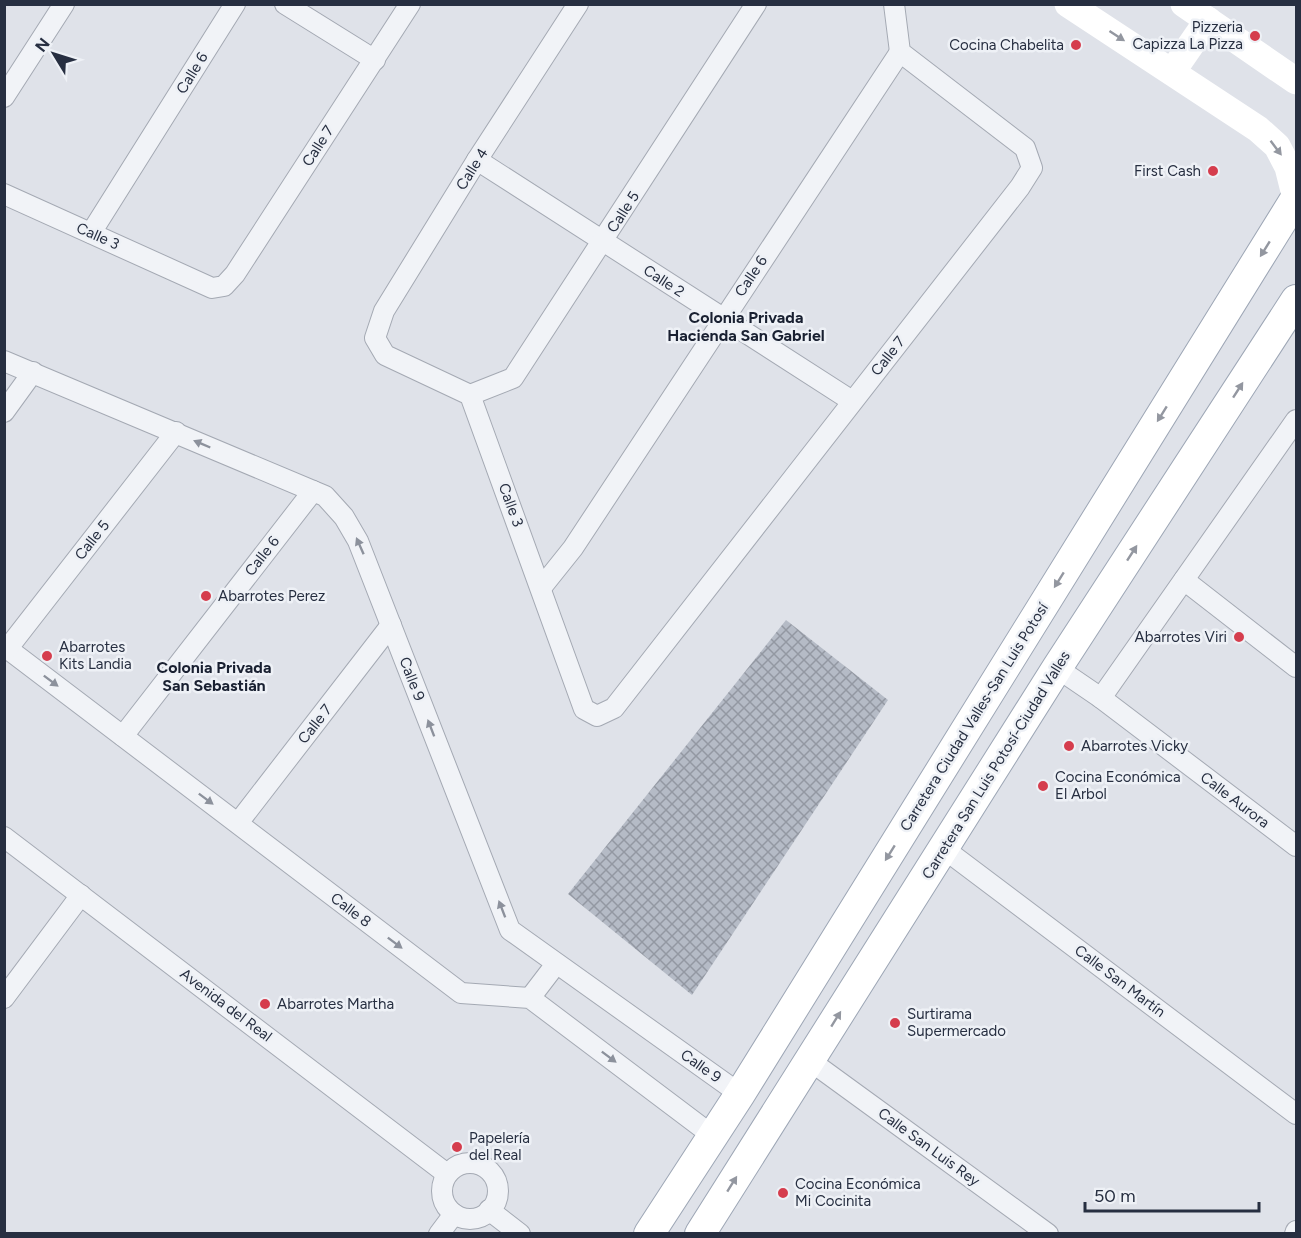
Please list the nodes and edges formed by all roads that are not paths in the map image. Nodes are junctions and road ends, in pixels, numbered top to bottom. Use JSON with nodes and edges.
{"nodes":[{"id":1,"x":64,"y":4,"type":"edge"},
{"id":2,"x":235,"y":4,"type":"edge"},
{"id":3,"x":285,"y":4,"type":"edge"},
{"id":4,"x":410,"y":4,"type":"edge"},
{"id":5,"x":578,"y":4,"type":"edge"},
{"id":6,"x":756,"y":4,"type":"edge"},
{"id":7,"x":894,"y":4,"type":"edge"},
{"id":8,"x":1068,"y":4,"type":"edge"},
{"id":9,"x":1184,"y":4,"type":"edge"},
{"id":10,"x":1208,"y":20,"type":"junction"},
{"id":11,"x":900,"y":52,"type":"junction"},
{"id":12,"x":375,"y":60,"type":"junction"},
{"id":13,"x":1172,"y":72,"type":"junction"},
{"id":14,"x":1296,"y":81,"type":"edge"},
{"id":15,"x":4,"y":97,"type":"edge"},
{"id":16,"x":477,"y":160,"type":"junction"},
{"id":17,"x":4,"y":194,"type":"edge"},
{"id":18,"x":1296,"y":199,"type":"edge"},
{"id":19,"x":91,"y":233,"type":"junction"},
{"id":20,"x":603,"y":242,"type":"junction"},
{"id":21,"x":224,"y":286,"type":"joint"},
{"id":22,"x":1296,"y":300,"type":"edge"},
{"id":23,"x":723,"y":318,"type":"junction"},
{"id":24,"x":4,"y":361,"type":"edge"},
{"id":25,"x":33,"y":372,"type":"junction"},
{"id":26,"x":470,"y":395,"type":"junction"},
{"id":27,"x":852,"y":402,"type":"junction"},
{"id":28,"x":4,"y":412,"type":"edge"},
{"id":29,"x":1296,"y":420,"type":"edge"},
{"id":30,"x":176,"y":432,"type":"junction"},
{"id":31,"x":313,"y":491,"type":"junction"},
{"id":32,"x":1184,"y":580,"type":"junction"},
{"id":33,"x":541,"y":588,"type":"junction"},
{"id":34,"x":391,"y":625,"type":"junction"},
{"id":35,"x":6,"y":647,"type":"edge"},
{"id":36,"x":1296,"y":667,"type":"edge"},
{"id":37,"x":1057,"y":668,"type":"junction"},
{"id":38,"x":1101,"y":698,"type":"junction"},
{"id":39,"x":597,"y":716,"type":"joint"},
{"id":40,"x":123,"y":736,"type":"junction"},
{"id":41,"x":238,"y":824,"type":"junction"},
{"id":42,"x":4,"y":837,"type":"edge"},
{"id":43,"x":1296,"y":846,"type":"edge"},
{"id":44,"x":944,"y":848,"type":"junction"},
{"id":45,"x":81,"y":896,"type":"junction"},
{"id":46,"x":556,"y":964,"type":"junction"},
{"id":47,"x":4,"y":998,"type":"edge"},
{"id":48,"x":530,"y":998,"type":"junction"},
{"id":49,"x":810,"y":1060,"type":"junction"},
{"id":50,"x":741,"y":1094,"type":"junction"},
{"id":51,"x":1296,"y":1114,"type":"edge"},
{"id":52,"x":713,"y":1136,"type":"junction"},
{"id":53,"x":447,"y":1174,"type":"junction"},
{"id":54,"x":489,"y":1210,"type":"junction"},
{"id":55,"x":454,"y":1214,"type":"junction"},
{"id":56,"x":440,"y":1233,"type":"edge"},
{"id":57,"x":520,"y":1233,"type":"edge"},
{"id":58,"x":649,"y":1233,"type":"edge"},
{"id":59,"x":700,"y":1233,"type":"edge"},
{"id":60,"x":1048,"y":1233,"type":"edge"}],
"edges":[{"from":1,"to":15,"type":"street"},
{"from":2,"to":19,"type":"street","name":"Calle 6"},
{"from":3,"to":12,"type":"street"},
{"from":4,"to":12,"type":"street","name":"Calle 7"},
{"from":5,"to":16,"type":"street","name":"Calle 4"},
{"from":6,"to":20,"type":"street","name":"Calle 5"},
{"from":7,"to":11,"type":"street"},
{"from":8,"to":13,"type":"street","one_way":true},
{"from":9,"to":10,"type":"street"},
{"from":10,"to":13,"type":"street"},
{"from":10,"to":14,"type":"street"},
{"from":11,"to":23,"type":"street","name":"Calle 6"},
{"from":11,"to":27,"type":"street","name":"Calle 7"},
{"from":12,"to":21,"type":"street","name":"Calle 7"},
{"from":13,"to":18,"type":"street","one_way":true},
{"from":16,"to":20,"type":"street","name":"Calle 2"},
{"from":16,"to":26,"type":"street","name":"Calle 4"},
{"from":17,"to":19,"type":"street","name":"Calle 3"},
{"from":18,"to":50,"type":"main road","name":"Carretera Ciudad Valles-San Luis Potosí","one_way":true},
{"from":19,"to":21,"type":"street","name":"Calle 3"},
{"from":20,"to":23,"type":"street","name":"Calle 2"},
{"from":20,"to":26,"type":"street","name":"Calle 5"},
{"from":37,"to":22,"type":"main road","name":"Carretera San Luis Potosí-Ciudad Valles","one_way":true},
{"from":23,"to":27,"type":"street","name":"Calle 2"},
{"from":23,"to":33,"type":"street","name":"Calle 6"},
{"from":24,"to":25,"type":"street","name":"Calle 9"},
{"from":25,"to":28,"type":"street"},
{"from":25,"to":30,"type":"street","name":"Calle 9"},
{"from":26,"to":33,"type":"street","name":"Calle 3"},
{"from":27,"to":39,"type":"street","name":"Calle 7"},
{"from":29,"to":32,"type":"street"},
{"from":31,"to":30,"type":"street","name":"Calle 9","one_way":true},
{"from":30,"to":35,"type":"street","name":"Calle 5"},
{"from":34,"to":31,"type":"street","name":"Calle 9","one_way":true},
{"from":31,"to":40,"type":"street","name":"Calle 6"},
{"from":32,"to":36,"type":"street"},
{"from":32,"to":38,"type":"street"},
{"from":33,"to":39,"type":"street","name":"Calle 3"},
{"from":34,"to":41,"type":"street","name":"Calle 7"},
{"from":46,"to":34,"type":"street","name":"Calle 9","one_way":true},
{"from":35,"to":40,"type":"street","name":"Calle 8","one_way":true},
{"from":37,"to":38,"type":"street","name":"Calle Aurora"},
{"from":37,"to":44,"type":"main road","name":"Carretera San Luis Potosí-Ciudad Valles"},
{"from":38,"to":43,"type":"street","name":"Calle Aurora"},
{"from":40,"to":41,"type":"street","name":"Calle 8","one_way":true},
{"from":41,"to":48,"type":"street","name":"Calle 8","one_way":true},
{"from":42,"to":45,"type":"street","name":"Avenida del Real"},
{"from":49,"to":44,"type":"main road","name":"Carretera San Luis Potosí-Ciudad Valles","one_way":true},
{"from":44,"to":51,"type":"street","name":"Calle San Martín"},
{"from":45,"to":47,"type":"street"},
{"from":45,"to":53,"type":"street","name":"Avenida del Real"},
{"from":46,"to":48,"type":"street"},
{"from":46,"to":50,"type":"street","name":"Calle 9"},
{"from":48,"to":52,"type":"street","one_way":true},
{"from":59,"to":49,"type":"main road","name":"Carretera San Luis Potosí-Ciudad Valles","one_way":true},
{"from":49,"to":60,"type":"street","name":"Calle San Luis Rey"},
{"from":50,"to":52,"type":"main road","name":"Carretera Ciudad Valles-San Luis Potosí"},
{"from":52,"to":58,"type":"main road","name":"Carretera Ciudad Valles-San Luis Potosí"},
{"from":53,"to":54,"type":"street"},
{"from":53,"to":55,"type":"street"},
{"from":54,"to":55,"type":"street"},
{"from":54,"to":57,"type":"street"},
{"from":55,"to":56,"type":"street"}]}
